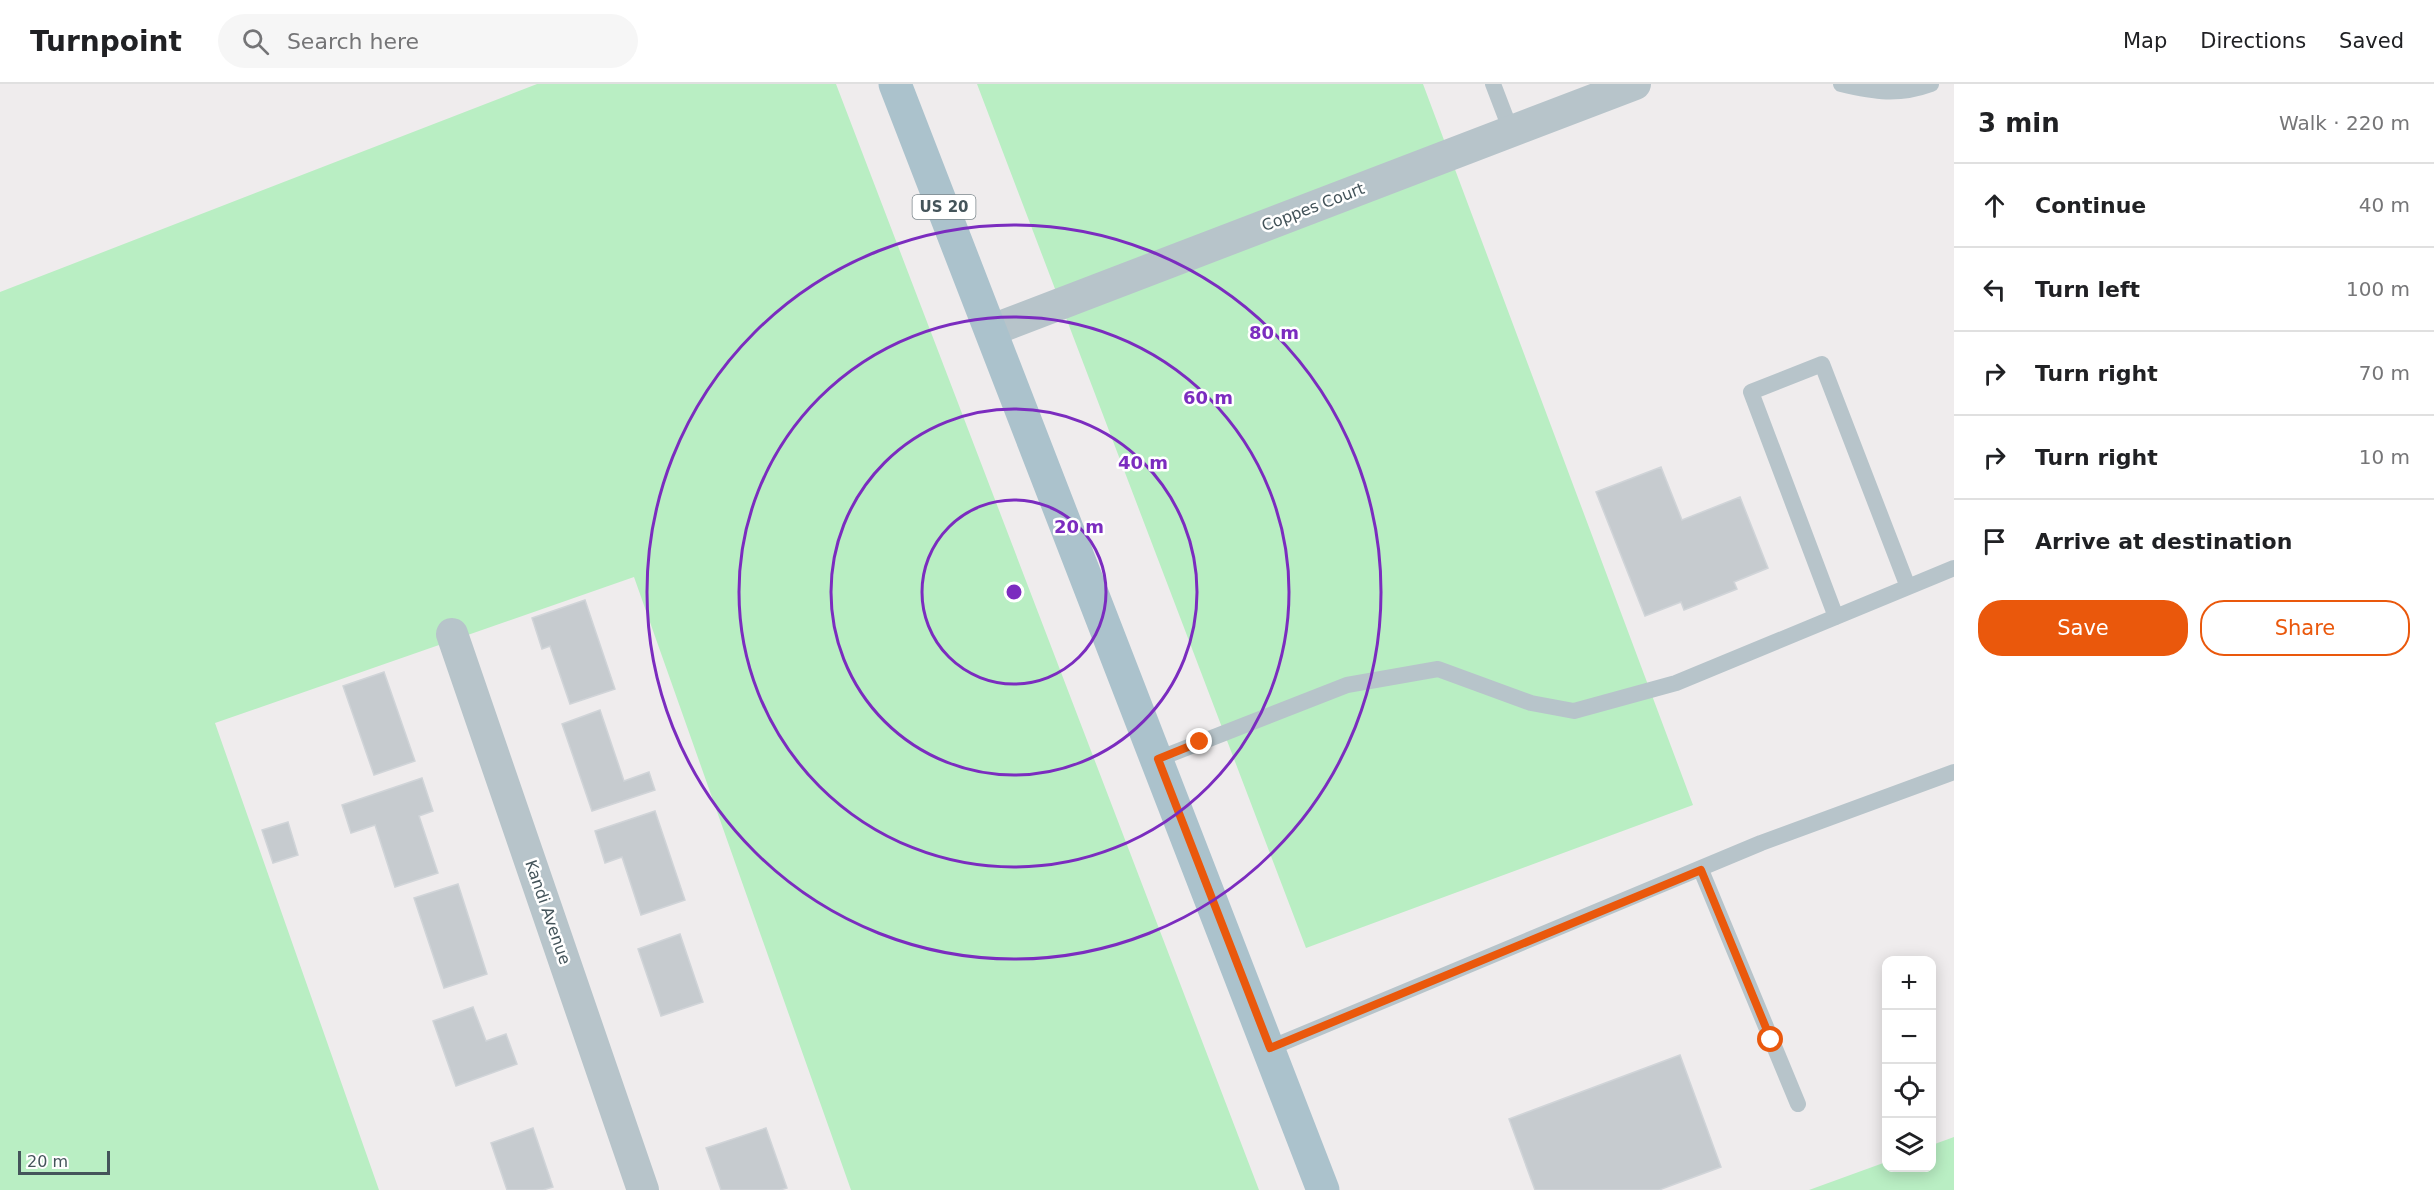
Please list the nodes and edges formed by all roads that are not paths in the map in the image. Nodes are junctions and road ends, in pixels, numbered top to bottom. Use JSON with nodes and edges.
{"nodes":[{"id":1,"x":895,"y":84,"type":"edge"},
{"id":2,"x":1493,"y":84,"type":"edge"},
{"id":3,"x":1635,"y":84,"type":"edge"},
{"id":4,"x":1841,"y":84,"type":"edge"},
{"id":5,"x":1931,"y":84,"type":"edge"},
{"id":6,"x":1511,"y":131,"type":"junction"},
{"id":7,"x":992,"y":330,"type":"junction"},
{"id":8,"x":1954,"y":568,"type":"edge"},
{"id":9,"x":1908,"y":587,"type":"junction"},
{"id":10,"x":1836,"y":617,"type":"junction"},
{"id":11,"x":452,"y":634,"type":"dead end"},
{"id":12,"x":1158,"y":759,"type":"junction"},
{"id":13,"x":1954,"y":772,"type":"edge"},
{"id":14,"x":1701,"y":870,"type":"junction"},
{"id":15,"x":1270,"y":1048,"type":"junction"},
{"id":16,"x":1798,"y":1104,"type":"dead end"},
{"id":17,"x":643,"y":1190,"type":"edge"},
{"id":18,"x":1323,"y":1190,"type":"edge"}],
"edges":[{"from":1,"to":7,"type":"main road","number":"US 20"},
{"from":2,"to":6,"type":"lane"},
{"from":3,"to":6,"type":"street","name":"Coppes Court"},
{"from":4,"to":5,"type":"lane"},
{"from":6,"to":7,"type":"street","name":"Coppes Court"},
{"from":7,"to":12,"type":"main road","number":"US 20"},
{"from":8,"to":9,"type":"lane"},
{"from":9,"to":10,"type":"lane"},
{"from":9,"to":10,"type":"lane"},
{"from":10,"to":12,"type":"lane"},
{"from":11,"to":17,"type":"street","name":"Kandi Avenue"},
{"from":12,"to":15,"type":"main road","number":"US 20"},
{"from":13,"to":14,"type":"lane"},
{"from":14,"to":15,"type":"lane"},
{"from":14,"to":16,"type":"lane"},
{"from":15,"to":18,"type":"main road","number":"US 20"}]}
